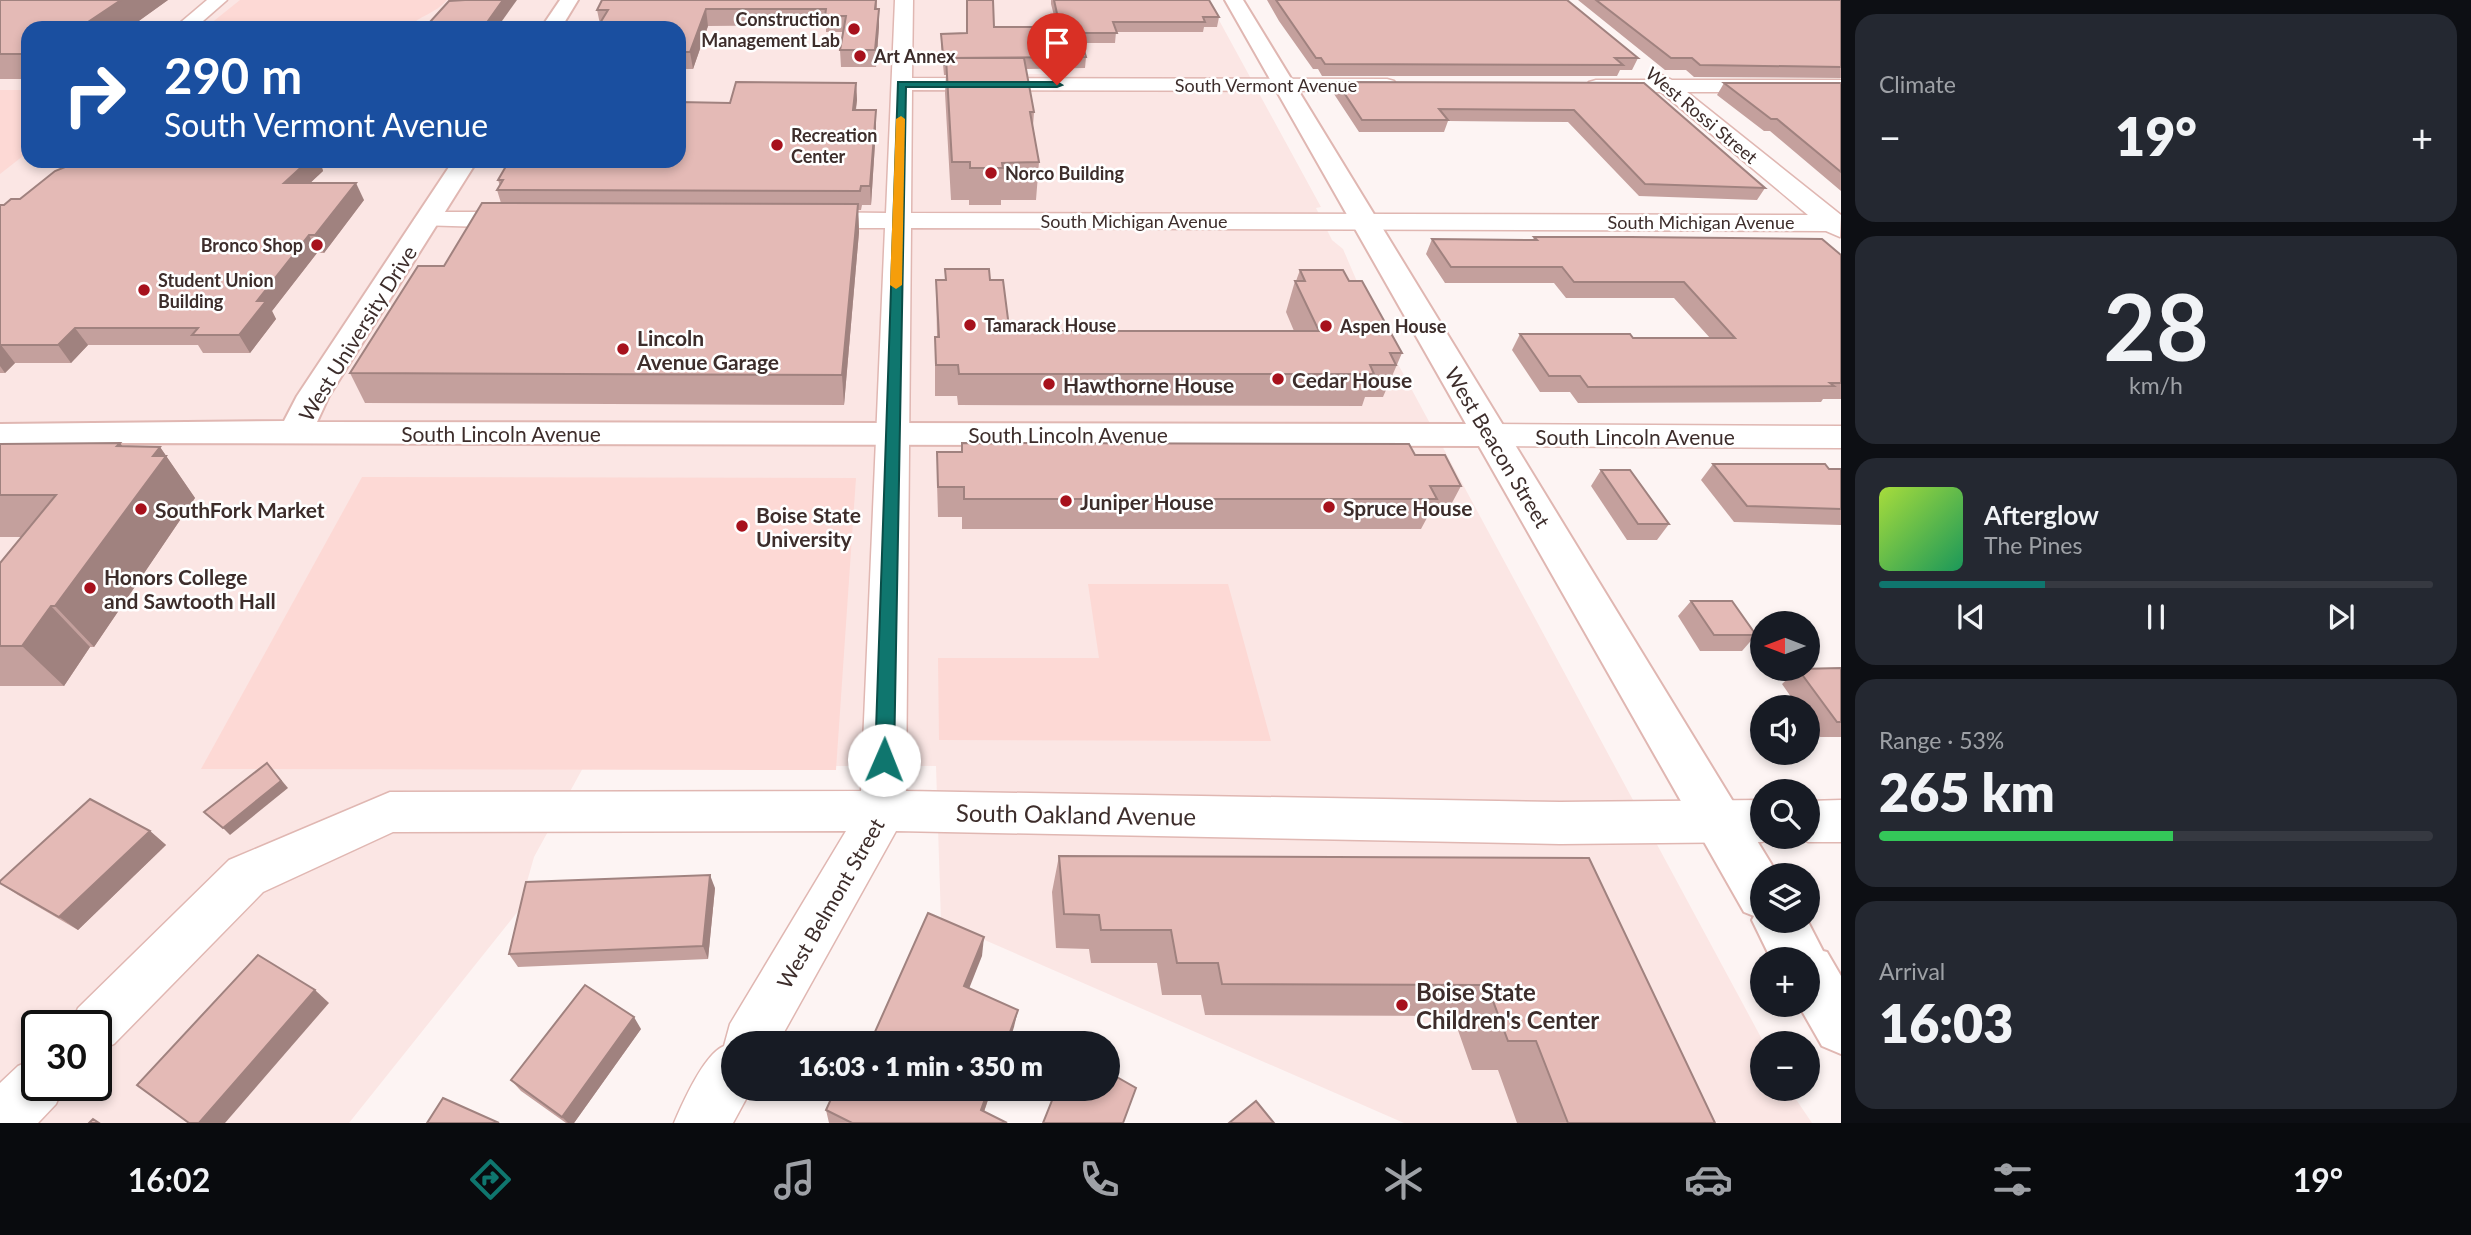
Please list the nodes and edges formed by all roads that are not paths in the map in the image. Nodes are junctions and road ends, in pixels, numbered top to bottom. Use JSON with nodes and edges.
{"nodes":[{"id":1,"x":218,"y":0,"type":"edge"},
{"id":2,"x":569,"y":0,"type":"edge"},
{"id":3,"x":904,"y":0,"type":"edge"},
{"id":4,"x":1234,"y":0,"type":"edge"},
{"id":5,"x":192,"y":21,"type":"edge"},
{"id":6,"x":556,"y":21,"type":"edge"},
{"id":7,"x":1646,"y":69,"type":"dead end"},
{"id":8,"x":902,"y":84,"type":"junction"},
{"id":9,"x":1283,"y":85,"type":"junction"},
{"id":10,"x":1409,"y":85,"type":"edge"},
{"id":11,"x":1575,"y":85,"type":"edge"},
{"id":12,"x":1667,"y":86,"type":"junction"},
{"id":13,"x":1841,"y":86,"type":"edge"},
{"id":14,"x":460,"y":168,"type":"edge"},
{"id":15,"x":427,"y":220,"type":"junction"},
{"id":16,"x":538,"y":220,"type":"edge"},
{"id":17,"x":790,"y":220,"type":"edge"},
{"id":18,"x":898,"y":221,"type":"junction"},
{"id":19,"x":1364,"y":221,"type":"junction"},
{"id":20,"x":1838,"y":225,"type":"edge"},
{"id":21,"x":295,"y":433,"type":"junction"},
{"id":22,"x":893,"y":434,"type":"junction"},
{"id":23,"x":0,"y":435,"type":"edge"},
{"id":24,"x":1490,"y":435,"type":"junction"},
{"id":25,"x":1841,"y":436,"type":"edge"},
{"id":26,"x":883,"y":811,"type":"junction"},
{"id":27,"x":1718,"y":821,"type":"junction"},
{"id":28,"x":1750,"y":821,"type":"edge"},
{"id":29,"x":1820,"y":821,"type":"edge"},
{"id":30,"x":1841,"y":821,"type":"edge"},
{"id":31,"x":1750,"y":875,"type":"edge"},
{"id":32,"x":1820,"y":991,"type":"edge"},
{"id":33,"x":112,"y":1010,"type":"edge"},
{"id":34,"x":1841,"y":1027,"type":"edge"},
{"id":35,"x":755,"y":1031,"type":"edge"},
{"id":36,"x":721,"y":1090,"type":"edge"},
{"id":37,"x":21,"y":1101,"type":"edge"},
{"id":38,"x":0,"y":1122,"type":"edge"},
{"id":39,"x":702,"y":1123,"type":"edge"}],
"edges":[{"from":1,"to":5,"type":"street"},
{"from":2,"to":6,"type":"street"},
{"from":3,"to":8,"type":"street","name":"West Belmont Street"},
{"from":4,"to":9,"type":"street","name":"West Beacon Street"},
{"from":7,"to":12,"type":"street","name":"West Rossi Street"},
{"from":8,"to":9,"type":"street","name":"South Vermont Avenue"},
{"from":8,"to":18,"type":"street","name":"West Belmont Street"},
{"from":9,"to":10,"type":"street","name":"South Vermont Avenue"},
{"from":9,"to":19,"type":"street","name":"West Beacon Street"},
{"from":11,"to":12,"type":"street"},
{"from":12,"to":13,"type":"street"},
{"from":12,"to":20,"type":"street","name":"West Rossi Street"},
{"from":14,"to":15,"type":"street","name":"West University Drive"},
{"from":15,"to":16,"type":"street"},
{"from":15,"to":21,"type":"street","name":"West University Drive"},
{"from":17,"to":18,"type":"street","name":"South Michigan Avenue"},
{"from":18,"to":19,"type":"street","name":"South Michigan Avenue"},
{"from":18,"to":22,"type":"street","name":"West Belmont Street"},
{"from":19,"to":20,"type":"street","name":"South Michigan Avenue"},
{"from":19,"to":24,"type":"street","name":"West Beacon Street"},
{"from":21,"to":22,"type":"street","name":"South Lincoln Avenue"},
{"from":21,"to":23,"type":"street","name":"West University Drive"},
{"from":22,"to":24,"type":"street","name":"South Lincoln Avenue"},
{"from":22,"to":26,"type":"street","name":"West Belmont Street"},
{"from":24,"to":25,"type":"street","name":"South Lincoln Avenue"},
{"from":24,"to":27,"type":"street","name":"West Beacon Street"},
{"from":26,"to":27,"type":"street","name":"South Oakland Avenue"},
{"from":26,"to":33,"type":"street","name":"South Oakland Avenue"},
{"from":26,"to":35,"type":"street","name":"West Belmont Street"},
{"from":27,"to":28,"type":"street","name":"South Oakland Avenue"},
{"from":27,"to":31,"type":"street","name":"West Beacon Street"},
{"from":29,"to":30,"type":"street"},
{"from":32,"to":34,"type":"street"},
{"from":36,"to":39,"type":"street"},
{"from":37,"to":38,"type":"street"}]}
